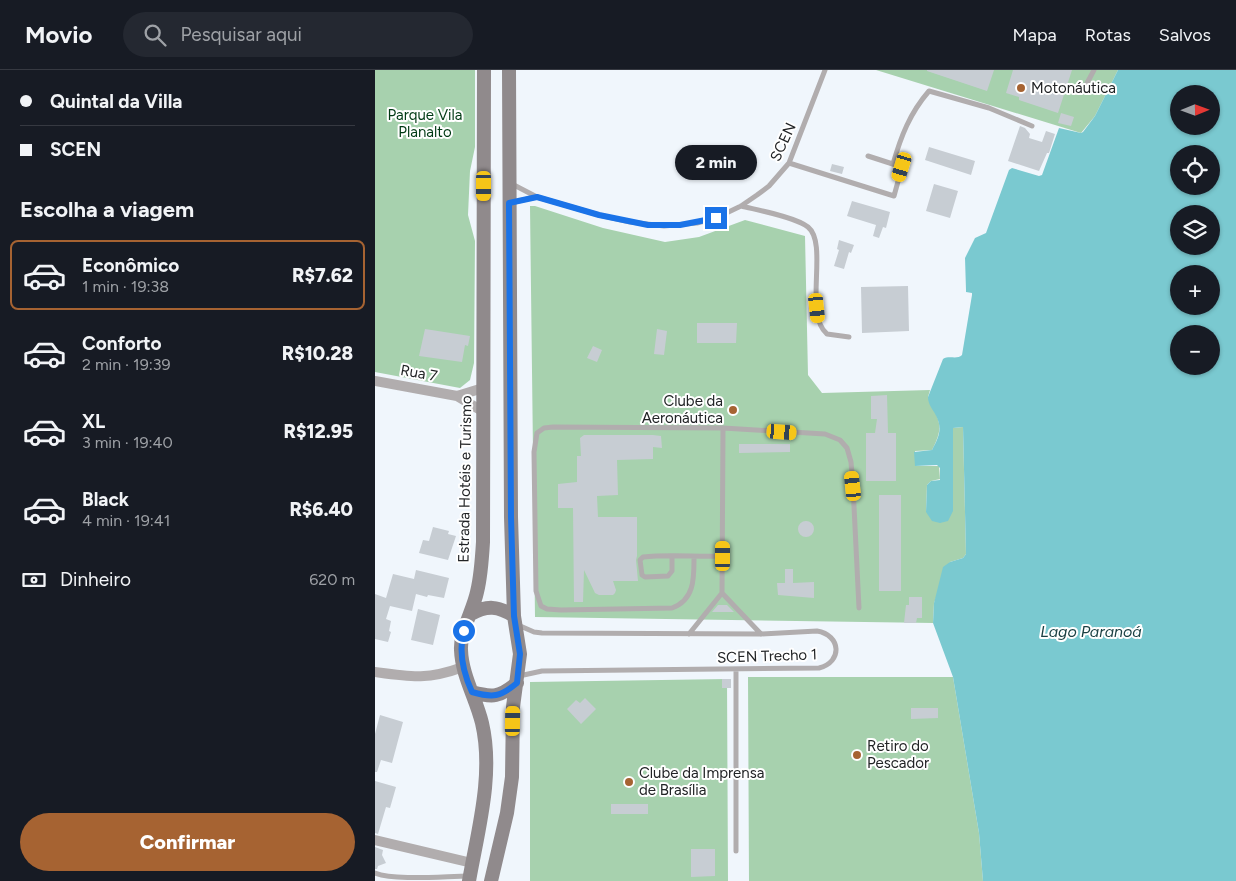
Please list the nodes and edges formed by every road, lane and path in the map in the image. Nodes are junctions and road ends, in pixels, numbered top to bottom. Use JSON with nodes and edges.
{"nodes":[{"id":1,"x":484,"y":70,"type":"edge"},
{"id":2,"x":509,"y":70,"type":"edge"},
{"id":3,"x":825,"y":70,"type":"edge"},
{"id":4,"x":1094,"y":70,"type":"edge"},
{"id":5,"x":1086,"y":85,"type":"dead end"},
{"id":6,"x":1032,"y":126,"type":"dead end"},
{"id":7,"x":868,"y":156,"type":"dead end"},
{"id":8,"x":789,"y":163,"type":"junction"},
{"id":9,"x":893,"y":164,"type":"junction"},
{"id":10,"x":510,"y":183,"type":"junction"},
{"id":11,"x":537,"y":197,"type":"junction"},
{"id":12,"x":509,"y":203,"type":"junction"},
{"id":13,"x":741,"y":206,"type":"junction"},
{"id":14,"x":849,"y":337,"type":"dead end"},
{"id":15,"x":375,"y":381,"type":"edge"},
{"id":16,"x":483,"y":388,"type":"junction"},
{"id":17,"x":457,"y":396,"type":"junction"},
{"id":18,"x":482,"y":411,"type":"junction"},
{"id":19,"x":723,"y":428,"type":"junction"},
{"id":20,"x":672,"y":556,"type":"junction"},
{"id":21,"x":723,"y":556,"type":"junction"},
{"id":22,"x":694,"y":557,"type":"junction"},
{"id":23,"x":722,"y":593,"type":"junction"},
{"id":24,"x":859,"y":608,"type":"dead end"},
{"id":25,"x":471,"y":614,"type":"junction"},
{"id":26,"x":518,"y":623,"type":"junction"},
{"id":27,"x":689,"y":634,"type":"junction"},
{"id":28,"x":761,"y":634,"type":"junction"},
{"id":29,"x":463,"y":667,"type":"junction"},
{"id":30,"x":736,"y":670,"type":"junction"},
{"id":31,"x":375,"y":672,"type":"edge"},
{"id":32,"x":517,"y":680,"type":"junction"},
{"id":33,"x":472,"y":692,"type":"junction"},
{"id":34,"x":375,"y":840,"type":"edge"},
{"id":35,"x":736,"y":851,"type":"dead end"},
{"id":36,"x":375,"y":873,"type":"edge"},
{"id":37,"x":470,"y":873,"type":"edge"},
{"id":38,"x":491,"y":881,"type":"edge"}],
"edges":[{"from":1,"to":16,"type":"main road","name":"Estrada Hotéis e Turismo"},
{"from":2,"to":10,"type":"main road"},
{"from":3,"to":8,"type":"lane","name":"SCEN"},
{"from":4,"to":5,"type":"lane"},
{"from":6,"to":9,"type":"lane"},
{"from":7,"to":9,"type":"lane"},
{"from":8,"to":9,"type":"lane"},
{"from":8,"to":13,"type":"lane","name":"SCEN"},
{"from":10,"to":11,"type":"lane","name":"SCEN"},
{"from":10,"to":12,"type":"main road"},
{"from":11,"to":12,"type":"lane","name":"SCEN"},
{"from":11,"to":13,"type":"lane","name":"SCEN"},
{"from":12,"to":26,"type":"main road"},
{"from":13,"to":14,"type":"lane"},
{"from":15,"to":17,"type":"street","name":"Rua 7"},
{"from":16,"to":17,"type":"street","name":"Rua 7"},
{"from":16,"to":18,"type":"main road","name":"Estrada Hotéis e Turismo"},
{"from":17,"to":18,"type":"street","name":"Rua 7"},
{"from":18,"to":25,"type":"main road","name":"Estrada Hotéis e Turismo"},
{"from":19,"to":21,"type":"lane"},
{"from":19,"to":22,"type":"lane"},
{"from":19,"to":24,"type":"lane"},
{"from":20,"to":20,"type":"lane"},
{"from":20,"to":22,"type":"lane"},
{"from":21,"to":22,"type":"lane"},
{"from":21,"to":23,"type":"lane"},
{"from":23,"to":27,"type":"lane"},
{"from":23,"to":28,"type":"lane"},
{"from":25,"to":26,"type":"main road"},
{"from":25,"to":29,"type":"main road","name":"Estrada Hotéis e Turismo"},
{"from":26,"to":27,"type":"lane","name":"SCEN Trecho 1"},
{"from":26,"to":32,"type":"main road"},
{"from":27,"to":28,"type":"lane","name":"SCEN Trecho 1"},
{"from":28,"to":30,"type":"lane","name":"SCEN Trecho 1"},
{"from":29,"to":31,"type":"street"},
{"from":29,"to":33,"type":"main road","name":"Estrada Hotéis e Turismo"},
{"from":30,"to":32,"type":"lane","name":"SCEN Trecho 1"},
{"from":30,"to":35,"type":"lane"},
{"from":32,"to":33,"type":"main road"},
{"from":32,"to":38,"type":"main road"},
{"from":33,"to":37,"type":"main road","name":"Estrada Hotéis e Turismo"},
{"from":34,"to":37,"type":"street"},
{"from":36,"to":37,"type":"lane"}]}
